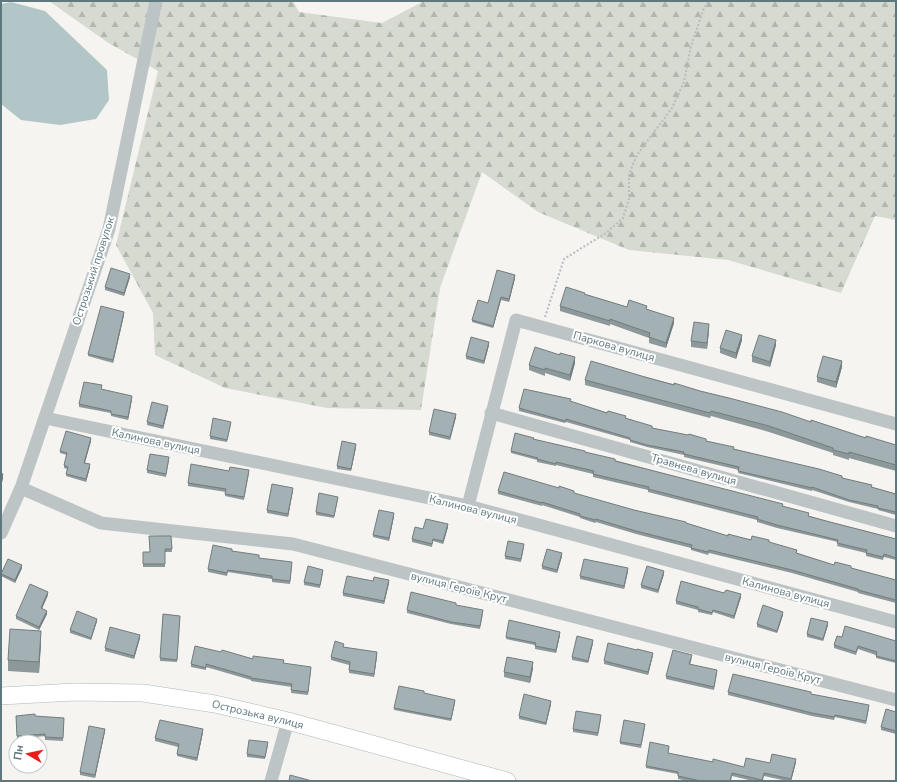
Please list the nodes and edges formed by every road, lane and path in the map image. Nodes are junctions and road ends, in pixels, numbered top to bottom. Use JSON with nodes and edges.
{"nodes":[{"id":1,"x":156,"y":1,"type":"edge"},
{"id":2,"x":709,"y":1,"type":"edge"},
{"id":3,"x":542,"y":326,"type":"junction"},
{"id":4,"x":491,"y":413,"type":"junction"},
{"id":5,"x":45,"y":418,"type":"junction"},
{"id":6,"x":896,"y":424,"type":"edge"},
{"id":7,"x":21,"y":488,"type":"junction"},
{"id":8,"x":468,"y":506,"type":"junction"},
{"id":9,"x":896,"y":526,"type":"edge"},
{"id":10,"x":1,"y":533,"type":"edge"},
{"id":11,"x":896,"y":622,"type":"edge"},
{"id":12,"x":1,"y":696,"type":"edge"},
{"id":13,"x":896,"y":700,"type":"edge"},
{"id":14,"x":288,"y":721,"type":"junction"},
{"id":15,"x":271,"y":781,"type":"edge"},
{"id":16,"x":507,"y":781,"type":"edge"}],
"edges":[{"from":1,"to":5,"type":"street","name":"Острозький провулок"},
{"from":2,"to":3,"type":"path"},
{"from":3,"to":4,"type":"street","name":"Паркова вулиця"},
{"from":3,"to":6,"type":"street","name":"Паркова вулиця"},
{"from":4,"to":8,"type":"street","name":"Паркова вулиця"},
{"from":4,"to":9,"type":"street","name":"Травнева вулиця"},
{"from":5,"to":7,"type":"street","name":"Острозький провулок"},
{"from":5,"to":8,"type":"street","name":"Калинова вулиця"},
{"from":7,"to":10,"type":"street","name":"Острозький провулок"},
{"from":7,"to":13,"type":"street","name":"вулиця Героїв Крут"},
{"from":8,"to":11,"type":"street","name":"Калинова вулиця"},
{"from":12,"to":14,"type":"main road","name":"Острозька вулиця"},
{"from":14,"to":15,"type":"street"},
{"from":14,"to":16,"type":"main road","name":"Острозька вулиця"}]}
